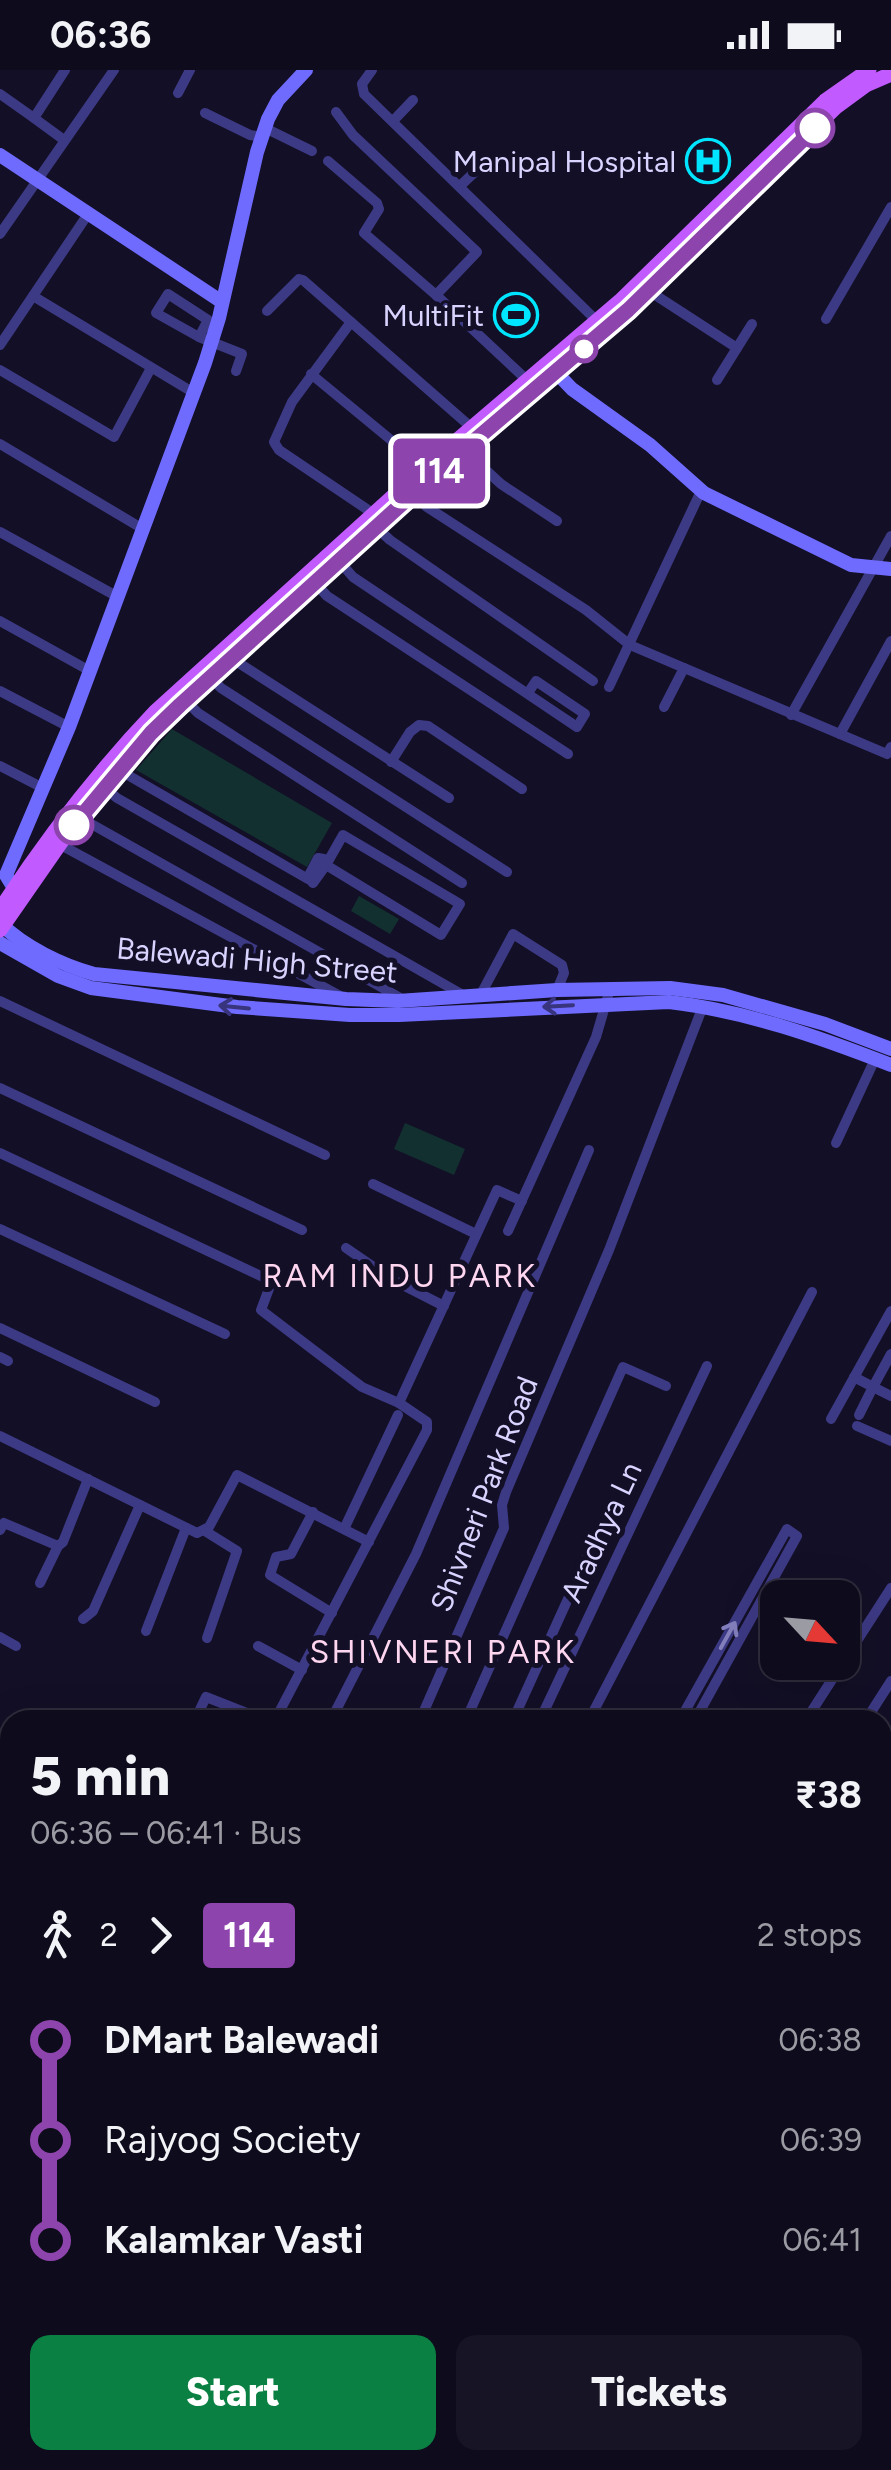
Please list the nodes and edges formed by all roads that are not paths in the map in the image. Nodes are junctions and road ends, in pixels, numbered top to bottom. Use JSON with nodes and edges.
{"nodes":[{"id":1,"x":65,"y":70,"type":"edge"},
{"id":2,"x":114,"y":70,"type":"edge"},
{"id":3,"x":190,"y":70,"type":"edge"},
{"id":4,"x":306,"y":70,"type":"edge"},
{"id":5,"x":372,"y":70,"type":"edge"},
{"id":6,"x":869,"y":70,"type":"edge"},
{"id":7,"x":891,"y":74,"type":"edge"},
{"id":8,"x":178,"y":93,"type":"dead end"},
{"id":9,"x":0,"y":94,"type":"edge"},
{"id":10,"x":413,"y":100,"type":"dead end"},
{"id":11,"x":336,"y":112,"type":"dead end"},
{"id":12,"x":205,"y":114,"type":"dead end"},
{"id":13,"x":34,"y":118,"type":"junction"},
{"id":14,"x":392,"y":121,"type":"junction"},
{"id":15,"x":263,"y":133,"type":"junction"},
{"id":16,"x":64,"y":140,"type":"junction"},
{"id":17,"x":312,"y":151,"type":"dead end"},
{"id":18,"x":0,"y":156,"type":"edge"},
{"id":19,"x":328,"y":161,"type":"dead end"},
{"id":20,"x":479,"y":168,"type":"dead end"},
{"id":21,"x":36,"y":180,"type":"junction"},
{"id":22,"x":460,"y":186,"type":"junction"},
{"id":23,"x":891,"y":207,"type":"edge"},
{"id":24,"x":88,"y":214,"type":"junction"},
{"id":25,"x":2,"y":226,"type":"edge"},
{"id":26,"x":648,"y":290,"type":"junction"},
{"id":27,"x":436,"y":295,"type":"junction"},
{"id":28,"x":34,"y":296,"type":"junction"},
{"id":29,"x":222,"y":302,"type":"junction"},
{"id":30,"x":267,"y":311,"type":"dead end"},
{"id":31,"x":826,"y":319,"type":"dead end"},
{"id":32,"x":351,"y":322,"type":"junction"},
{"id":33,"x":597,"y":322,"type":"junction"},
{"id":34,"x":752,"y":324,"type":"dead end"},
{"id":35,"x":206,"y":340,"type":"junction"},
{"id":36,"x":0,"y":346,"type":"edge"},
{"id":37,"x":738,"y":348,"type":"junction"},
{"id":38,"x":151,"y":368,"type":"junction"},
{"id":39,"x":552,"y":369,"type":"junction"},
{"id":40,"x":0,"y":370,"type":"edge"},
{"id":41,"x":236,"y":370,"type":"dead end"},
{"id":42,"x":311,"y":374,"type":"junction"},
{"id":43,"x":716,"y":380,"type":"dead end"},
{"id":44,"x":528,"y":381,"type":"junction"},
{"id":45,"x":194,"y":393,"type":"junction"},
{"id":46,"x":472,"y":428,"type":"junction"},
{"id":47,"x":390,"y":440,"type":"dead end"},
{"id":48,"x":0,"y":444,"type":"edge"},
{"id":49,"x":464,"y":450,"type":"junction"},
{"id":50,"x":701,"y":491,"type":"junction"},
{"id":51,"x":413,"y":494,"type":"junction"},
{"id":52,"x":376,"y":521,"type":"junction"},
{"id":53,"x":557,"y":521,"type":"dead end"},
{"id":54,"x":143,"y":530,"type":"junction"},
{"id":55,"x":0,"y":532,"type":"edge"},
{"id":56,"x":891,"y":536,"type":"edge"},
{"id":57,"x":340,"y":562,"type":"junction"},
{"id":58,"x":874,"y":568,"type":"junction"},
{"id":59,"x":891,"y":569,"type":"edge"},
{"id":60,"x":316,"y":584,"type":"junction"},
{"id":61,"x":118,"y":596,"type":"junction"},
{"id":62,"x":0,"y":621,"type":"edge"},
{"id":63,"x":891,"y":641,"type":"edge"},
{"id":64,"x":630,"y":644,"type":"junction"},
{"id":65,"x":231,"y":658,"type":"junction"},
{"id":66,"x":684,"y":668,"type":"junction"},
{"id":67,"x":90,"y":671,"type":"junction"},
{"id":68,"x":210,"y":677,"type":"junction"},
{"id":69,"x":593,"y":681,"type":"dead end"},
{"id":70,"x":609,"y":687,"type":"dead end"},
{"id":71,"x":0,"y":692,"type":"edge"},
{"id":72,"x":528,"y":693,"type":"junction"},
{"id":73,"x":185,"y":700,"type":"junction"},
{"id":74,"x":664,"y":707,"type":"dead end"},
{"id":75,"x":791,"y":714,"type":"junction"},
{"id":76,"x":69,"y":727,"type":"junction"},
{"id":77,"x":840,"y":734,"type":"junction"},
{"id":78,"x":891,"y":747,"type":"edge"},
{"id":79,"x":568,"y":754,"type":"dead end"},
{"id":80,"x":391,"y":762,"type":"junction"},
{"id":81,"x":0,"y":766,"type":"edge"},
{"id":82,"x":119,"y":770,"type":"junction"},
{"id":83,"x":43,"y":788,"type":"junction"},
{"id":84,"x":104,"y":788,"type":"junction"},
{"id":85,"x":522,"y":789,"type":"dead end"},
{"id":86,"x":449,"y":798,"type":"dead end"},
{"id":87,"x":79,"y":817,"type":"junction"},
{"id":88,"x":60,"y":844,"type":"junction"},
{"id":89,"x":12,"y":860,"type":"junction"},
{"id":90,"x":326,"y":865,"type":"junction"},
{"id":91,"x":507,"y":872,"type":"dead end"},
{"id":92,"x":24,"y":874,"type":"junction"},
{"id":93,"x":462,"y":883,"type":"dead end"},
{"id":94,"x":14,"y":888,"type":"junction"},
{"id":95,"x":0,"y":926,"type":"edge"},
{"id":96,"x":558,"y":990,"type":"junction"},
{"id":97,"x":482,"y":994,"type":"junction"},
{"id":98,"x":463,"y":995,"type":"junction"},
{"id":99,"x":609,"y":996,"type":"junction"},
{"id":100,"x":643,"y":996,"type":"junction"},
{"id":101,"x":346,"y":999,"type":"junction"},
{"id":102,"x":404,"y":1000,"type":"junction"},
{"id":103,"x":0,"y":1001,"type":"edge"},
{"id":104,"x":703,"y":1006,"type":"junction"},
{"id":105,"x":891,"y":1049,"type":"edge"},
{"id":106,"x":875,"y":1059,"type":"junction"},
{"id":107,"x":891,"y":1065,"type":"edge"},
{"id":108,"x":0,"y":1088,"type":"edge"},
{"id":109,"x":836,"y":1143,"type":"dead end"},
{"id":110,"x":589,"y":1150,"type":"dead end"},
{"id":111,"x":0,"y":1152,"type":"edge"},
{"id":112,"x":324,"y":1155,"type":"dead end"},
{"id":113,"x":372,"y":1184,"type":"dead end"},
{"id":114,"x":522,"y":1201,"type":"junction"},
{"id":115,"x":0,"y":1229,"type":"edge"},
{"id":116,"x":302,"y":1230,"type":"dead end"},
{"id":117,"x":508,"y":1231,"type":"dead end"},
{"id":118,"x":476,"y":1234,"type":"junction"},
{"id":119,"x":346,"y":1248,"type":"dead end"},
{"id":120,"x":812,"y":1292,"type":"dead end"},
{"id":121,"x":444,"y":1306,"type":"junction"},
{"id":122,"x":891,"y":1311,"type":"edge"},
{"id":123,"x":0,"y":1328,"type":"edge"},
{"id":124,"x":225,"y":1334,"type":"dead end"},
{"id":125,"x":891,"y":1354,"type":"edge"},
{"id":126,"x":707,"y":1366,"type":"dead end"},
{"id":127,"x":854,"y":1377,"type":"junction"},
{"id":128,"x":666,"y":1386,"type":"dead end"},
{"id":129,"x":872,"y":1387,"type":"junction"},
{"id":130,"x":891,"y":1396,"type":"edge"},
{"id":131,"x":155,"y":1402,"type":"dead end"},
{"id":132,"x":399,"y":1409,"type":"junction"},
{"id":133,"x":831,"y":1419,"type":"dead end"},
{"id":134,"x":0,"y":1436,"type":"edge"},
{"id":135,"x":891,"y":1440,"type":"edge"},
{"id":136,"x":88,"y":1478,"type":"junction"},
{"id":137,"x":140,"y":1505,"type":"junction"},
{"id":138,"x":313,"y":1512,"type":"junction"},
{"id":139,"x":186,"y":1528,"type":"junction"},
{"id":140,"x":344,"y":1529,"type":"junction"},
{"id":141,"x":0,"y":1530,"type":"edge"},
{"id":142,"x":205,"y":1531,"type":"junction"},
{"id":143,"x":370,"y":1542,"type":"junction"},
{"id":144,"x":58,"y":1546,"type":"junction"},
{"id":145,"x":587,"y":1557,"type":"dead end"},
{"id":146,"x":40,"y":1582,"type":"dead end"},
{"id":147,"x":891,"y":1588,"type":"edge"},
{"id":148,"x":332,"y":1613,"type":"junction"},
{"id":149,"x":83,"y":1619,"type":"dead end"},
{"id":150,"x":146,"y":1631,"type":"dead end"},
{"id":151,"x":0,"y":1637,"type":"edge"},
{"id":152,"x":207,"y":1638,"type":"dead end"},
{"id":153,"x":16,"y":1646,"type":"dead end"},
{"id":154,"x":258,"y":1646,"type":"dead end"},
{"id":155,"x":302,"y":1670,"type":"junction"},
{"id":156,"x":891,"y":1681,"type":"edge"},
{"id":157,"x":200,"y":1710,"type":"edge"},
{"id":158,"x":239,"y":1710,"type":"edge"},
{"id":159,"x":280,"y":1710,"type":"edge"},
{"id":160,"x":335,"y":1710,"type":"edge"},
{"id":161,"x":424,"y":1710,"type":"edge"},
{"id":162,"x":470,"y":1710,"type":"edge"},
{"id":163,"x":517,"y":1710,"type":"edge"},
{"id":164,"x":545,"y":1710,"type":"edge"},
{"id":165,"x":594,"y":1710,"type":"edge"},
{"id":166,"x":686,"y":1710,"type":"edge"},
{"id":167,"x":701,"y":1710,"type":"edge"},
{"id":168,"x":812,"y":1710,"type":"edge"},
{"id":169,"x":872,"y":1710,"type":"edge"}],
"edges":[{"from":1,"to":13,"type":"street"},
{"from":2,"to":16,"type":"street"},
{"from":3,"to":8,"type":"street"},
{"from":4,"to":15,"type":"street"},
{"from":5,"to":14,"type":"street"},
{"from":6,"to":33,"type":"main road"},
{"from":7,"to":26,"type":"main road"},
{"from":9,"to":13,"type":"street"},
{"from":10,"to":14,"type":"street"},
{"from":11,"to":27,"type":"street"},
{"from":12,"to":15,"type":"street"},
{"from":13,"to":16,"type":"street"},
{"from":14,"to":22,"type":"street"},
{"from":15,"to":17,"type":"street"},
{"from":15,"to":29,"type":"street"},
{"from":16,"to":21,"type":"street"},
{"from":18,"to":21,"type":"street"},
{"from":19,"to":27,"type":"street"},
{"from":20,"to":22,"type":"street"},
{"from":21,"to":24,"type":"street"},
{"from":21,"to":25,"type":"street"},
{"from":22,"to":33,"type":"street"},
{"from":23,"to":31,"type":"street"},
{"from":24,"to":28,"type":"street"},
{"from":24,"to":29,"type":"street"},
{"from":26,"to":37,"type":"street"},
{"from":26,"to":39,"type":"main road"},
{"from":27,"to":44,"type":"street"},
{"from":28,"to":36,"type":"street"},
{"from":28,"to":38,"type":"street"},
{"from":29,"to":35,"type":"street"},
{"from":30,"to":32,"type":"street"},
{"from":32,"to":42,"type":"street"},
{"from":32,"to":46,"type":"street"},
{"from":33,"to":39,"type":"main road"},
{"from":34,"to":37,"type":"street"},
{"from":35,"to":35,"type":"street"},
{"from":35,"to":41,"type":"street"},
{"from":35,"to":45,"type":"street"},
{"from":37,"to":43,"type":"street"},
{"from":38,"to":40,"type":"street"},
{"from":38,"to":45,"type":"street"},
{"from":39,"to":44,"type":"main road"},
{"from":39,"to":49,"type":"main road"},
{"from":39,"to":50,"type":"street"},
{"from":42,"to":47,"type":"street"},
{"from":42,"to":52,"type":"street"},
{"from":44,"to":46,"type":"main road"},
{"from":45,"to":54,"type":"street"},
{"from":46,"to":52,"type":"main road"},
{"from":48,"to":54,"type":"street"},
{"from":49,"to":51,"type":"main road"},
{"from":49,"to":53,"type":"street"},
{"from":50,"to":58,"type":"street"},
{"from":50,"to":64,"type":"street"},
{"from":51,"to":52,"type":"main road"},
{"from":51,"to":64,"type":"street"},
{"from":52,"to":57,"type":"main road"},
{"from":52,"to":69,"type":"street"},
{"from":52,"to":92,"type":"main road"},
{"from":54,"to":61,"type":"street"},
{"from":55,"to":61,"type":"street"},
{"from":56,"to":58,"type":"street"},
{"from":57,"to":60,"type":"main road"},
{"from":57,"to":72,"type":"street"},
{"from":58,"to":59,"type":"street"},
{"from":58,"to":75,"type":"street"},
{"from":60,"to":65,"type":"main road"},
{"from":60,"to":79,"type":"street"},
{"from":61,"to":67,"type":"street"},
{"from":62,"to":67,"type":"street"},
{"from":63,"to":77,"type":"street"},
{"from":64,"to":66,"type":"street"},
{"from":64,"to":70,"type":"street"},
{"from":65,"to":68,"type":"main road"},
{"from":65,"to":80,"type":"street"},
{"from":66,"to":74,"type":"street"},
{"from":66,"to":75,"type":"street"},
{"from":67,"to":76,"type":"street"},
{"from":68,"to":73,"type":"main road"},
{"from":68,"to":91,"type":"street"},
{"from":71,"to":76,"type":"street"},
{"from":72,"to":72,"type":"street"},
{"from":73,"to":82,"type":"main road"},
{"from":73,"to":93,"type":"street"},
{"from":75,"to":77,"type":"street"},
{"from":76,"to":83,"type":"street"},
{"from":77,"to":78,"type":"street"},
{"from":80,"to":85,"type":"street"},
{"from":80,"to":86,"type":"street"},
{"from":81,"to":83,"type":"street"},
{"from":82,"to":84,"type":"main road"},
{"from":82,"to":90,"type":"street"},
{"from":83,"to":89,"type":"street"},
{"from":84,"to":87,"type":"main road"},
{"from":84,"to":98,"type":"street"},
{"from":87,"to":88,"type":"main road"},
{"from":87,"to":102,"type":"street"},
{"from":88,"to":95,"type":"main road"},
{"from":88,"to":101,"type":"street"},
{"from":89,"to":92,"type":"main road"},
{"from":89,"to":94,"type":"street"},
{"from":90,"to":90,"type":"street"},
{"from":92,"to":94,"type":"main road"},
{"from":94,"to":95,"type":"main road"},
{"from":99,"to":95,"type":"street","name":"Balewadi High Street","one_way":true},
{"from":95,"to":101,"type":"street","name":"Balewadi High Street"},
{"from":96,"to":97,"type":"street","name":"Balewadi High Street"},
{"from":96,"to":97,"type":"street"},
{"from":96,"to":99,"type":"street","name":"Balewadi High Street"},
{"from":97,"to":98,"type":"street","name":"Balewadi High Street"},
{"from":98,"to":102,"type":"street","name":"Balewadi High Street"},
{"from":99,"to":100,"type":"street","name":"Balewadi High Street"},
{"from":99,"to":114,"type":"street"},
{"from":100,"to":104,"type":"street","name":"Balewadi High Street"},
{"from":100,"to":105,"type":"street","name":"Balewadi High Street"},
{"from":101,"to":102,"type":"street","name":"Balewadi High Street"},
{"from":103,"to":112,"type":"street"},
{"from":104,"to":106,"type":"street","name":"Balewadi High Street"},
{"from":104,"to":161,"type":"street","name":"Shivneri Park Road"},
{"from":106,"to":107,"type":"street","name":"Balewadi High Street"},
{"from":106,"to":109,"type":"street"},
{"from":108,"to":116,"type":"street"},
{"from":110,"to":160,"type":"street"},
{"from":111,"to":132,"type":"street"},
{"from":113,"to":118,"type":"street"},
{"from":114,"to":117,"type":"street"},
{"from":114,"to":118,"type":"street"},
{"from":115,"to":124,"type":"street"},
{"from":118,"to":121,"type":"street"},
{"from":119,"to":121,"type":"street"},
{"from":120,"to":165,"type":"street"},
{"from":121,"to":132,"type":"street"},
{"from":122,"to":127,"type":"street"},
{"from":123,"to":131,"type":"street"},
{"from":125,"to":129,"type":"street"},
{"from":126,"to":164,"type":"street","name":"Aradhya Ln"},
{"from":127,"to":129,"type":"street"},
{"from":127,"to":133,"type":"street"},
{"from":128,"to":162,"type":"street"},
{"from":129,"to":130,"type":"street"},
{"from":129,"to":135,"type":"street"},
{"from":132,"to":140,"type":"street"},
{"from":132,"to":143,"type":"street"},
{"from":134,"to":136,"type":"street"},
{"from":136,"to":137,"type":"street"},
{"from":136,"to":144,"type":"street"},
{"from":137,"to":139,"type":"street"},
{"from":137,"to":149,"type":"street"},
{"from":138,"to":140,"type":"street"},
{"from":138,"to":142,"type":"street"},
{"from":138,"to":148,"type":"street"},
{"from":139,"to":142,"type":"street"},
{"from":139,"to":150,"type":"street"},
{"from":140,"to":143,"type":"street"},
{"from":141,"to":144,"type":"street"},
{"from":142,"to":152,"type":"street"},
{"from":143,"to":148,"type":"street"},
{"from":144,"to":146,"type":"street"},
{"from":145,"to":163,"type":"street"},
{"from":147,"to":168,"type":"street"},
{"from":148,"to":155,"type":"street"},
{"from":151,"to":153,"type":"street"},
{"from":154,"to":155,"type":"street"},
{"from":155,"to":159,"type":"street"},
{"from":156,"to":169,"type":"street"},
{"from":157,"to":158,"type":"street"},
{"from":166,"to":167,"type":"street","one_way":true}]}
